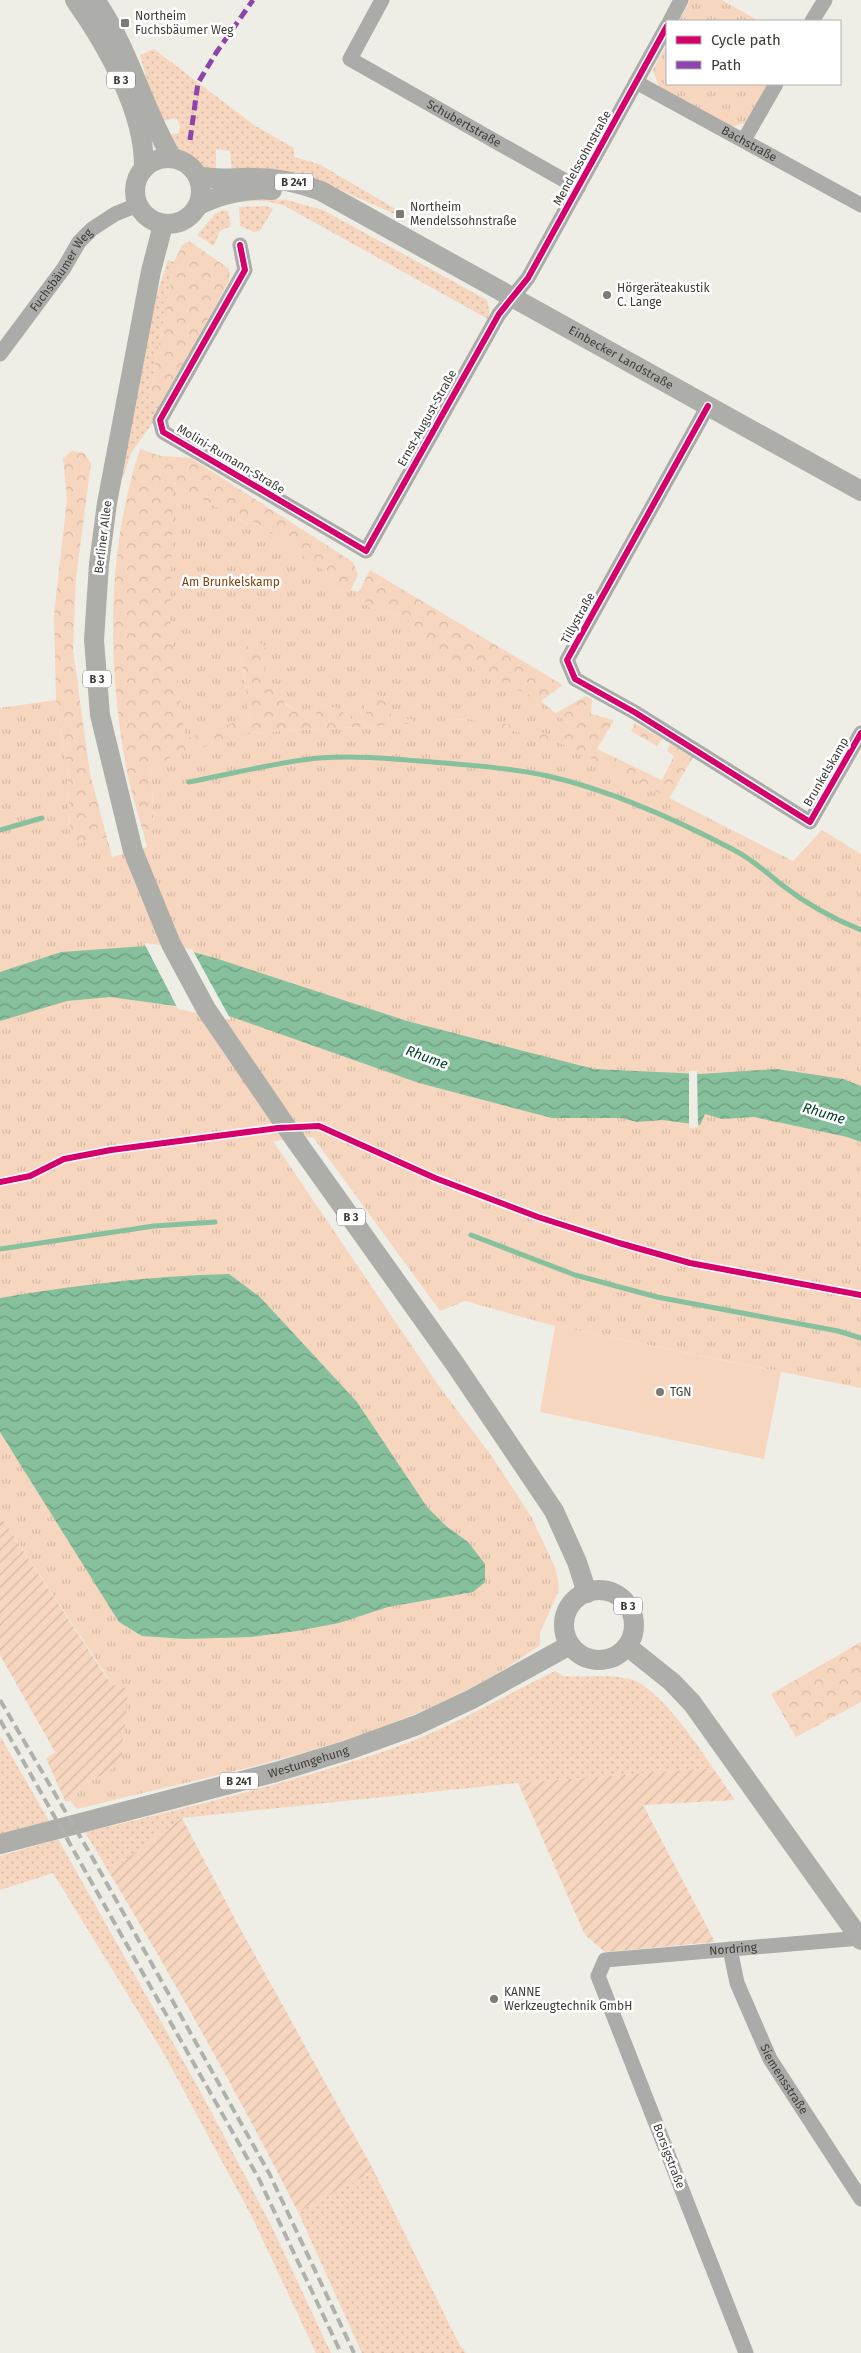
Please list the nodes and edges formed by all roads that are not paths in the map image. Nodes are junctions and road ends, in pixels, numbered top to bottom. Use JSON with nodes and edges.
{"nodes":[{"id":1,"x":75,"y":0,"type":"edge"},
{"id":2,"x":95,"y":0,"type":"edge"},
{"id":3,"x":382,"y":0,"type":"edge"},
{"id":4,"x":681,"y":0,"type":"edge"},
{"id":5,"x":825,"y":0,"type":"edge"},
{"id":6,"x":671,"y":20,"type":"edge"},
{"id":7,"x":813,"y":20,"type":"edge"},
{"id":8,"x":666,"y":28,"type":"edge"},
{"id":9,"x":636,"y":82,"type":"junction"},
{"id":10,"x":775,"y":85,"type":"edge"},
{"id":11,"x":744,"y":140,"type":"junction"},
{"id":12,"x":172,"y":158,"type":"junction"},
{"id":13,"x":144,"y":168,"type":"junction"},
{"id":14,"x":198,"y":176,"type":"junction"},
{"id":15,"x":578,"y":188,"type":"junction"},
{"id":16,"x":137,"y":204,"type":"junction"},
{"id":17,"x":199,"y":205,"type":"junction"},
{"id":18,"x":861,"y":205,"type":"edge"},
{"id":19,"x":162,"y":225,"type":"junction"},
{"id":20,"x":379,"y":225,"type":"junction"},
{"id":21,"x":240,"y":245,"type":"dead end"},
{"id":22,"x":512,"y":298,"type":"junction"},
{"id":23,"x":0,"y":354,"type":"edge"},
{"id":24,"x":708,"y":406,"type":"junction"},
{"id":25,"x":861,"y":491,"type":"edge"},
{"id":26,"x":366,"y":551,"type":"joint"},
{"id":27,"x":861,"y":733,"type":"edge"},
{"id":28,"x":810,"y":822,"type":"joint"},
{"id":29,"x":587,"y":1593,"type":"junction"},
{"id":30,"x":570,"y":1645,"type":"junction"},
{"id":31,"x":627,"y":1646,"type":"junction"},
{"id":32,"x":0,"y":1844,"type":"edge"},
{"id":33,"x":860,"y":1939,"type":"edge"},
{"id":34,"x":730,"y":1949,"type":"junction"},
{"id":35,"x":604,"y":1960,"type":"joint"},
{"id":36,"x":861,"y":2199,"type":"edge"},
{"id":37,"x":746,"y":2353,"type":"edge"}],
"edges":[{"from":1,"to":13,"type":"main road","number":"B 3"},
{"from":2,"to":12,"type":"main road","number":"B 3"},
{"from":3,"to":15,"type":"street","name":"Schubertstraße"},
{"from":4,"to":6,"type":"street"},
{"from":5,"to":7,"type":"street"},
{"from":8,"to":9,"type":"street","name":"Mendelssohnstraße"},
{"from":9,"to":11,"type":"street","name":"Bachstraße"},
{"from":9,"to":15,"type":"street","name":"Mendelssohnstraße"},
{"from":10,"to":11,"type":"street"},
{"from":11,"to":18,"type":"street","name":"Bachstraße"},
{"from":12,"to":13,"type":"main road"},
{"from":12,"to":14,"type":"main road"},
{"from":13,"to":16,"type":"main road"},
{"from":14,"to":17,"type":"main road"},
{"from":14,"to":20,"type":"main road","name":"Einbecker Landstraße","number":"B 241"},
{"from":15,"to":22,"type":"street","name":"Mendelssohnstraße"},
{"from":16,"to":19,"type":"main road"},
{"from":16,"to":23,"type":"street","name":"Fuchsbäumer Weg"},
{"from":17,"to":19,"type":"main road"},
{"from":17,"to":20,"type":"main road","name":"Einbecker Landstraße","number":"B 241"},
{"from":19,"to":29,"type":"main road","name":"Berliner Allee","number":"B 3"},
{"from":20,"to":22,"type":"main road","name":"Einbecker Landstraße","number":"B 241"},
{"from":21,"to":26,"type":"street","name":"Molini-Rumann-Straße"},
{"from":22,"to":24,"type":"main road","name":"Einbecker Landstraße","number":"B 241"},
{"from":22,"to":26,"type":"street","name":"Ernst-August-Straße"},
{"from":24,"to":25,"type":"main road","name":"Einbecker Landstraße","number":"B 241"},
{"from":24,"to":28,"type":"street","name":"Tillystraße"},
{"from":27,"to":28,"type":"street","name":"Brunkelskamp"},
{"from":29,"to":30,"type":"main road"},
{"from":29,"to":31,"type":"main road","number":"B 3"},
{"from":30,"to":31,"type":"main road"},
{"from":30,"to":32,"type":"main road","name":"Westumgehung","number":"B 241"},
{"from":31,"to":33,"type":"main road"},
{"from":33,"to":34,"type":"street","name":"Nordring"},
{"from":34,"to":35,"type":"street","name":"Nordring"},
{"from":34,"to":36,"type":"street","name":"Siemensstraße"},
{"from":35,"to":37,"type":"street","name":"Borsigstraße"}]}
